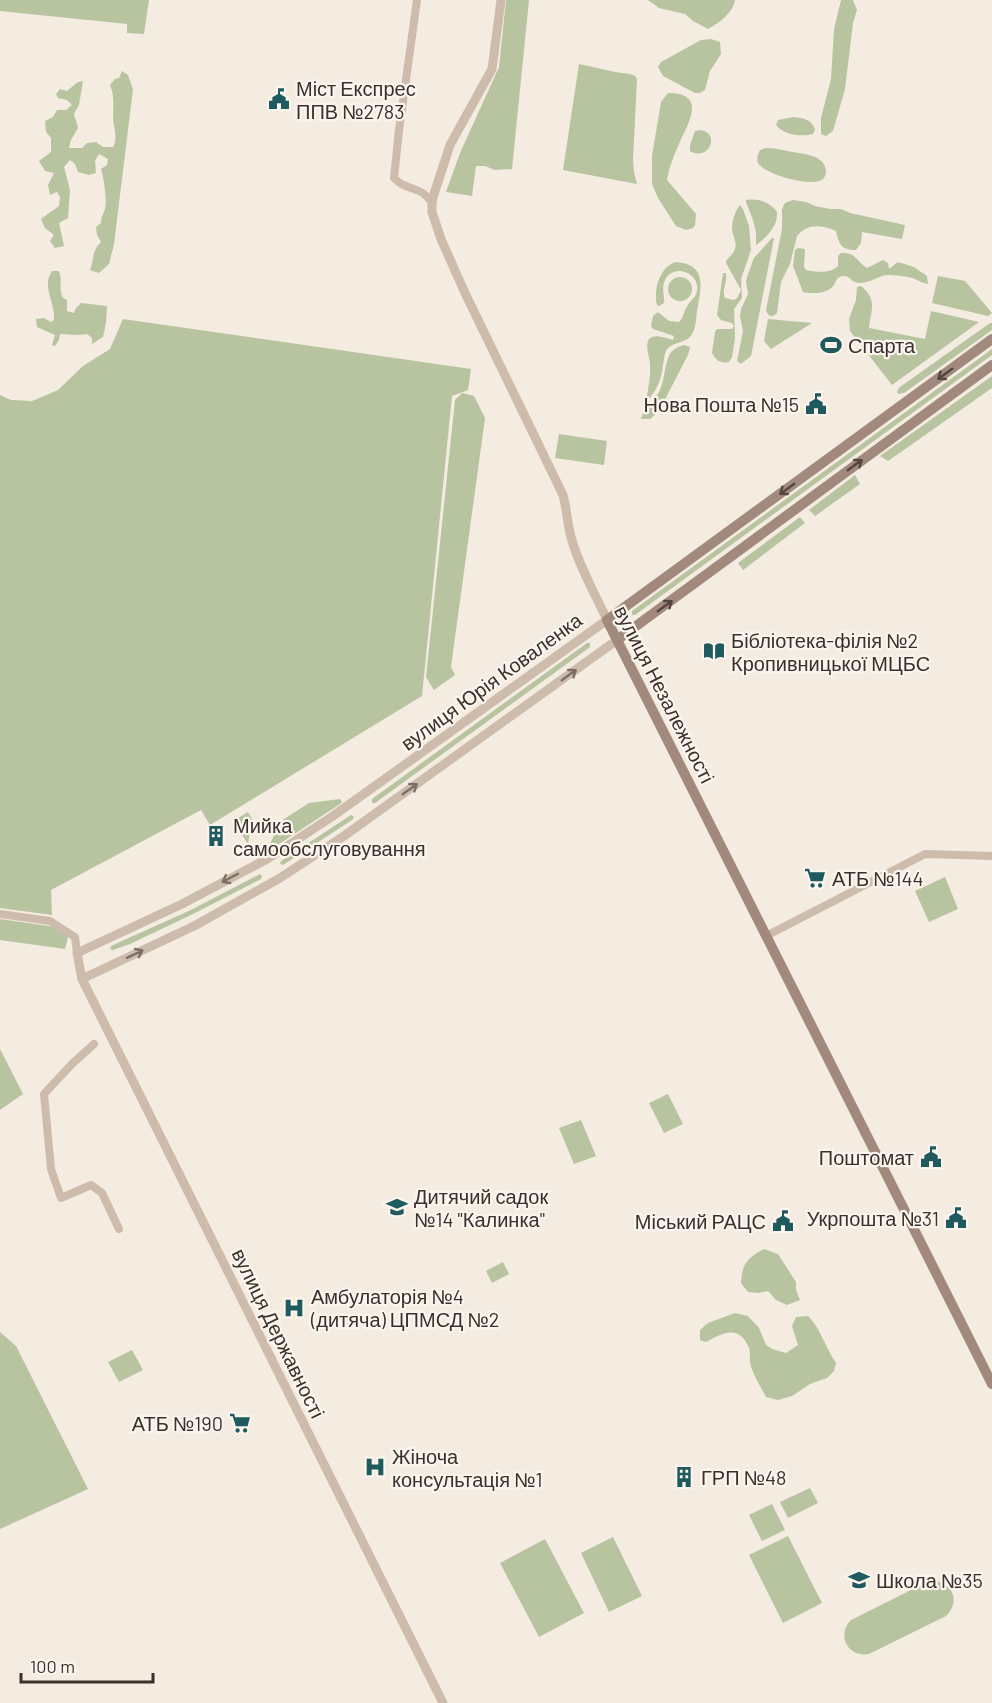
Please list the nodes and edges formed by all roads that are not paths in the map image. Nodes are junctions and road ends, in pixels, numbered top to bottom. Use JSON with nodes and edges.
{"nodes":[{"id":1,"x":417,"y":0,"type":"edge"},
{"id":2,"x":501,"y":0,"type":"edge"},
{"id":3,"x":432,"y":202,"type":"junction"},
{"id":4,"x":992,"y":339,"type":"edge"},
{"id":5,"x":992,"y":365,"type":"edge"},
{"id":6,"x":607,"y":620,"type":"junction"},
{"id":7,"x":617,"y":640,"type":"junction"},
{"id":8,"x":992,"y":856,"type":"edge"},
{"id":9,"x":0,"y":914,"type":"edge"},
{"id":10,"x":766,"y":936,"type":"junction"},
{"id":11,"x":77,"y":953,"type":"junction"},
{"id":12,"x":82,"y":979,"type":"junction"},
{"id":13,"x":94,"y":1044,"type":"dead end"},
{"id":14,"x":119,"y":1228,"type":"dead end"},
{"id":15,"x":992,"y":1384,"type":"edge"},
{"id":16,"x":443,"y":1703,"type":"edge"}],
"edges":[{"from":1,"to":3,"type":"street"},
{"from":2,"to":3,"type":"street"},
{"from":3,"to":6,"type":"street","name":"вулиця Незалежності"},
{"from":4,"to":6,"type":"main road","name":"вулиця Юрія Коваленка","one_way":true},
{"from":7,"to":5,"type":"main road","name":"вулиця Юрія Коваленка","one_way":true},
{"from":6,"to":7,"type":"main road","name":"вулиця Незалежності"},
{"from":6,"to":11,"type":"street","name":"вулиця Юрія Коваленка","one_way":true},
{"from":7,"to":10,"type":"main road","name":"вулиця Незалежності"},
{"from":12,"to":7,"type":"street","name":"вулиця Юрія Коваленка","one_way":true},
{"from":8,"to":10,"type":"street"},
{"from":9,"to":11,"type":"street"},
{"from":10,"to":15,"type":"main road","name":"вулиця Незалежності"},
{"from":11,"to":12,"type":"street","name":"вулиця Державності"},
{"from":12,"to":16,"type":"street","name":"вулиця Державності"},
{"from":13,"to":14,"type":"street"}]}
